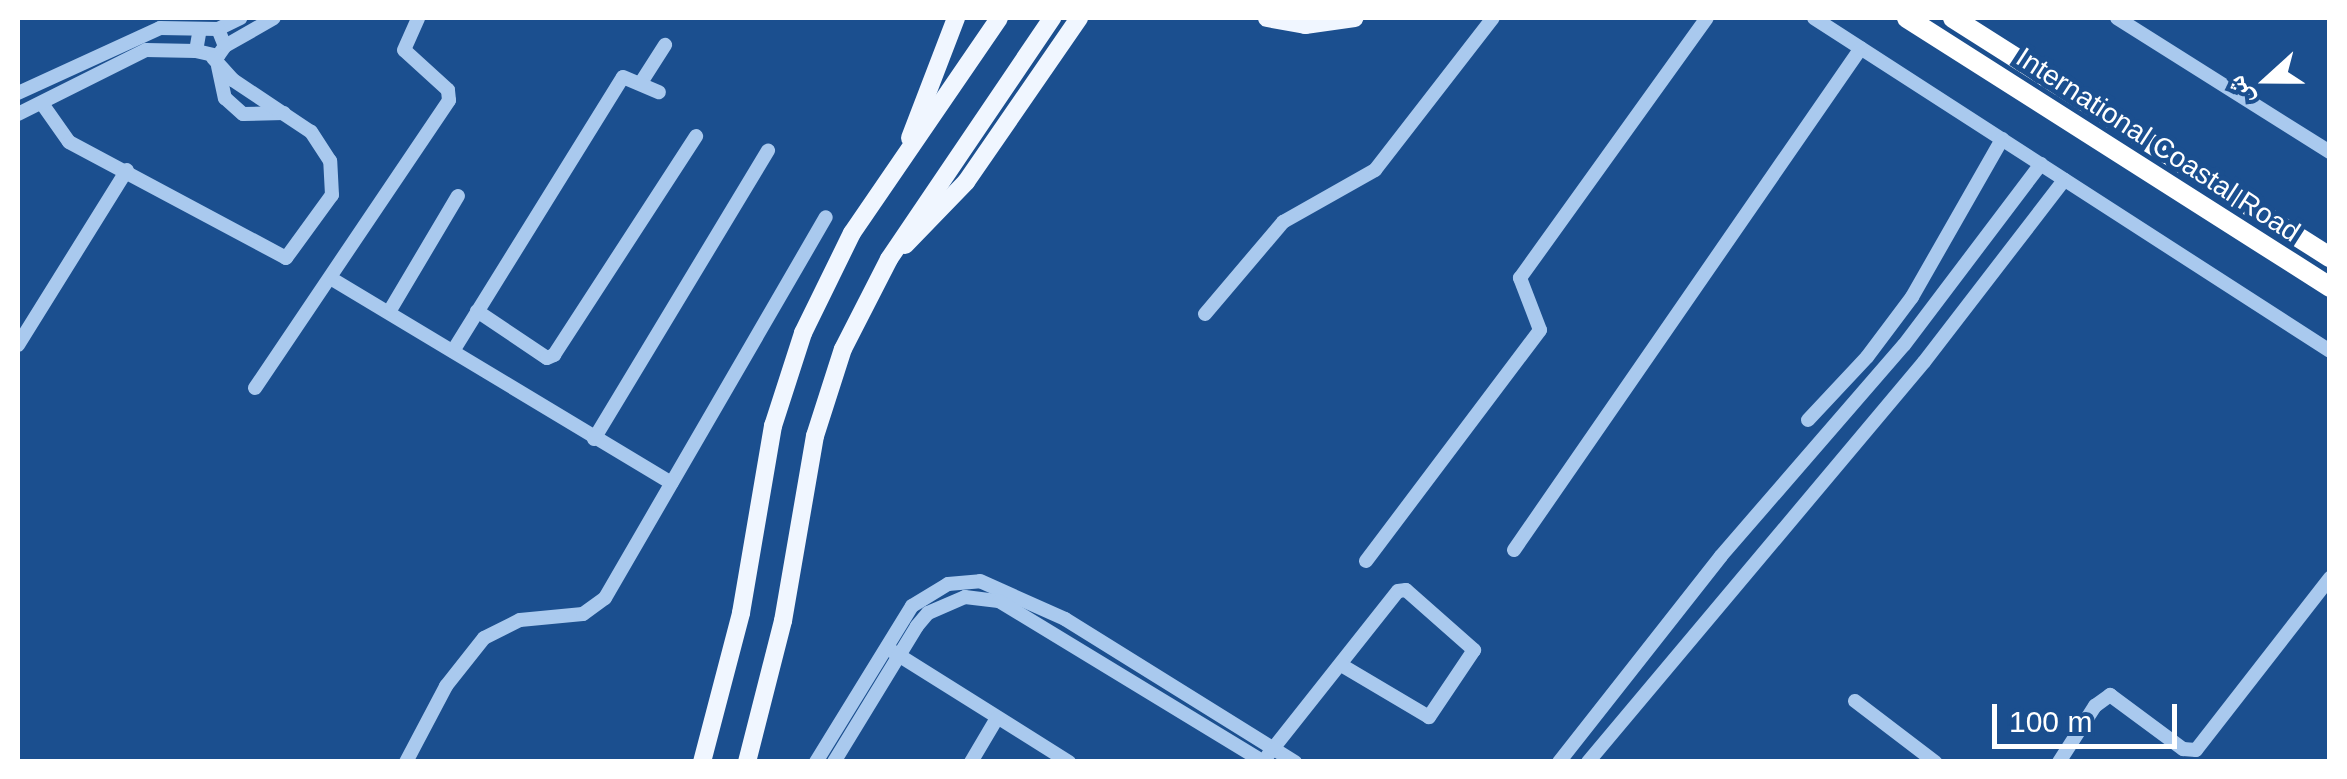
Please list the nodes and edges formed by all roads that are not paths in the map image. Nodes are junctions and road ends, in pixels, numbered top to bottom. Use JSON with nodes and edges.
{"nodes":[{"id":1,"x":241,"y":18,"type":"edge"},
{"id":2,"x":274,"y":18,"type":"edge"},
{"id":3,"x":418,"y":18,"type":"edge"},
{"id":4,"x":956,"y":18,"type":"edge"},
{"id":5,"x":999,"y":18,"type":"edge"},
{"id":6,"x":1052,"y":18,"type":"edge"},
{"id":7,"x":1080,"y":18,"type":"edge"},
{"id":8,"x":1267,"y":18,"type":"edge"},
{"id":9,"x":1355,"y":18,"type":"edge"},
{"id":10,"x":1493,"y":18,"type":"edge"},
{"id":11,"x":1707,"y":18,"type":"edge"},
{"id":12,"x":1814,"y":18,"type":"edge"},
{"id":13,"x":1907,"y":18,"type":"edge"},
{"id":14,"x":1954,"y":18,"type":"edge"},
{"id":15,"x":2117,"y":18,"type":"edge"},
{"id":16,"x":200,"y":30,"type":"junction"},
{"id":17,"x":218,"y":30,"type":"junction"},
{"id":18,"x":665,"y":44,"type":"dead end"},
{"id":19,"x":225,"y":46,"type":"junction"},
{"id":20,"x":1861,"y":48,"type":"junction"},
{"id":21,"x":196,"y":52,"type":"junction"},
{"id":22,"x":215,"y":62,"type":"junction"},
{"id":23,"x":46,"y":78,"type":"junction"},
{"id":24,"x":642,"y":81,"type":"junction"},
{"id":25,"x":19,"y":92,"type":"edge"},
{"id":26,"x":659,"y":92,"type":"dead end"},
{"id":27,"x":55,"y":94,"type":"junction"},
{"id":28,"x":30,"y":109,"type":"edge"},
{"id":29,"x":284,"y":113,"type":"junction"},
{"id":30,"x":696,"y":136,"type":"dead end"},
{"id":31,"x":2002,"y":140,"type":"junction"},
{"id":32,"x":768,"y":150,"type":"dead end"},
{"id":33,"x":2330,"y":152,"type":"edge"},
{"id":34,"x":904,"y":156,"type":"junction"},
{"id":35,"x":2041,"y":164,"type":"junction"},
{"id":36,"x":127,"y":170,"type":"junction"},
{"id":37,"x":2064,"y":180,"type":"junction"},
{"id":38,"x":458,"y":196,"type":"dead end"},
{"id":39,"x":2020,"y":196,"type":"junction"},
{"id":40,"x":2041,"y":213,"type":"junction"},
{"id":41,"x":826,"y":217,"type":"dead end"},
{"id":42,"x":1983,"y":248,"type":"junction"},
{"id":43,"x":2330,"y":257,"type":"edge"},
{"id":44,"x":889,"y":258,"type":"junction"},
{"id":45,"x":2003,"y":264,"type":"junction"},
{"id":46,"x":332,"y":278,"type":"junction"},
{"id":47,"x":2329,"y":286,"type":"edge"},
{"id":48,"x":477,"y":311,"type":"junction"},
{"id":49,"x":389,"y":312,"type":"junction"},
{"id":50,"x":1205,"y":314,"type":"dead end"},
{"id":51,"x":18,"y":345,"type":"edge"},
{"id":52,"x":2330,"y":350,"type":"edge"},
{"id":53,"x":453,"y":351,"type":"junction"},
{"id":54,"x":255,"y":388,"type":"dead end"},
{"id":55,"x":1808,"y":420,"type":"dead end"},
{"id":56,"x":594,"y":439,"type":"junction"},
{"id":57,"x":671,"y":483,"type":"junction"},
{"id":58,"x":1514,"y":550,"type":"dead end"},
{"id":59,"x":1366,"y":561,"type":"dead end"},
{"id":60,"x":2330,"y":578,"type":"edge"},
{"id":61,"x":1064,"y":619,"type":"junction"},
{"id":62,"x":1054,"y":634,"type":"junction"},
{"id":63,"x":892,"y":651,"type":"junction"},
{"id":64,"x":1341,"y":665,"type":"junction"},
{"id":65,"x":1856,"y":701,"type":"dead end"},
{"id":66,"x":997,"y":718,"type":"junction"},
{"id":67,"x":1576,"y":738,"type":"junction"},
{"id":68,"x":1274,"y":748,"type":"junction"},
{"id":69,"x":1591,"y":757,"type":"edge"},
{"id":70,"x":1264,"y":761,"type":"edge"},
{"id":71,"x":406,"y":762,"type":"edge"},
{"id":72,"x":702,"y":762,"type":"edge"},
{"id":73,"x":746,"y":762,"type":"edge"},
{"id":74,"x":816,"y":762,"type":"edge"},
{"id":75,"x":834,"y":762,"type":"edge"},
{"id":76,"x":971,"y":762,"type":"edge"},
{"id":77,"x":1069,"y":762,"type":"edge"},
{"id":78,"x":1295,"y":762,"type":"edge"},
{"id":79,"x":1559,"y":762,"type":"edge"},
{"id":80,"x":1935,"y":762,"type":"edge"},
{"id":81,"x":2059,"y":762,"type":"edge"}],
"edges":[{"from":1,"to":17,"type":"street"},
{"from":2,"to":19,"type":"street"},
{"from":3,"to":46,"type":"street"},
{"from":4,"to":34,"type":"main road"},
{"from":5,"to":34,"type":"main road"},
{"from":6,"to":44,"type":"main road"},
{"from":7,"to":44,"type":"main road"},
{"from":8,"to":9,"type":"main road"},
{"from":10,"to":50,"type":"street"},
{"from":11,"to":59,"type":"street"},
{"from":12,"to":20,"type":"street"},
{"from":13,"to":47,"type":"highway","name":"International Coastal Road"},
{"from":14,"to":43,"type":"highway","name":"International Coastal Road"},
{"from":15,"to":33,"type":"street"},
{"from":16,"to":17,"type":"street"},
{"from":16,"to":21,"type":"street"},
{"from":16,"to":23,"type":"street"},
{"from":17,"to":19,"type":"street"},
{"from":18,"to":24,"type":"street"},
{"from":19,"to":22,"type":"street"},
{"from":20,"to":31,"type":"street"},
{"from":20,"to":58,"type":"street"},
{"from":21,"to":22,"type":"street"},
{"from":21,"to":27,"type":"street"},
{"from":22,"to":29,"type":"street"},
{"from":22,"to":29,"type":"street"},
{"from":23,"to":25,"type":"street"},
{"from":23,"to":27,"type":"street"},
{"from":24,"to":26,"type":"street"},
{"from":24,"to":48,"type":"street"},
{"from":25,"to":28,"type":"street"},
{"from":27,"to":28,"type":"street"},
{"from":28,"to":36,"type":"street"},
{"from":29,"to":36,"type":"street"},
{"from":30,"to":48,"type":"street"},
{"from":31,"to":35,"type":"street"},
{"from":31,"to":55,"type":"street"},
{"from":32,"to":56,"type":"street"},
{"from":34,"to":72,"type":"main road"},
{"from":35,"to":37,"type":"street"},
{"from":35,"to":39,"type":"street"},
{"from":36,"to":51,"type":"street"},
{"from":37,"to":40,"type":"street"},
{"from":37,"to":52,"type":"street"},
{"from":38,"to":49,"type":"street"},
{"from":39,"to":40,"type":"street"},
{"from":39,"to":42,"type":"street"},
{"from":40,"to":45,"type":"street"},
{"from":41,"to":57,"type":"street"},
{"from":42,"to":45,"type":"street"},
{"from":42,"to":67,"type":"street"},
{"from":44,"to":73,"type":"main road"},
{"from":45,"to":69,"type":"street"},
{"from":46,"to":49,"type":"street"},
{"from":46,"to":54,"type":"street"},
{"from":48,"to":53,"type":"street"},
{"from":49,"to":53,"type":"street"},
{"from":53,"to":56,"type":"street"},
{"from":56,"to":57,"type":"street"},
{"from":57,"to":71,"type":"street"},
{"from":60,"to":81,"type":"street"},
{"from":61,"to":62,"type":"street"},
{"from":61,"to":63,"type":"street"},
{"from":61,"to":68,"type":"street"},
{"from":62,"to":63,"type":"street"},
{"from":62,"to":70,"type":"street"},
{"from":63,"to":66,"type":"street"},
{"from":63,"to":74,"type":"street"},
{"from":63,"to":75,"type":"street"},
{"from":64,"to":64,"type":"street"},
{"from":64,"to":68,"type":"street"},
{"from":65,"to":80,"type":"street"},
{"from":66,"to":76,"type":"street"},
{"from":66,"to":77,"type":"street"},
{"from":67,"to":69,"type":"street"},
{"from":67,"to":79,"type":"street"},
{"from":68,"to":70,"type":"street"},
{"from":68,"to":78,"type":"street"}]}
